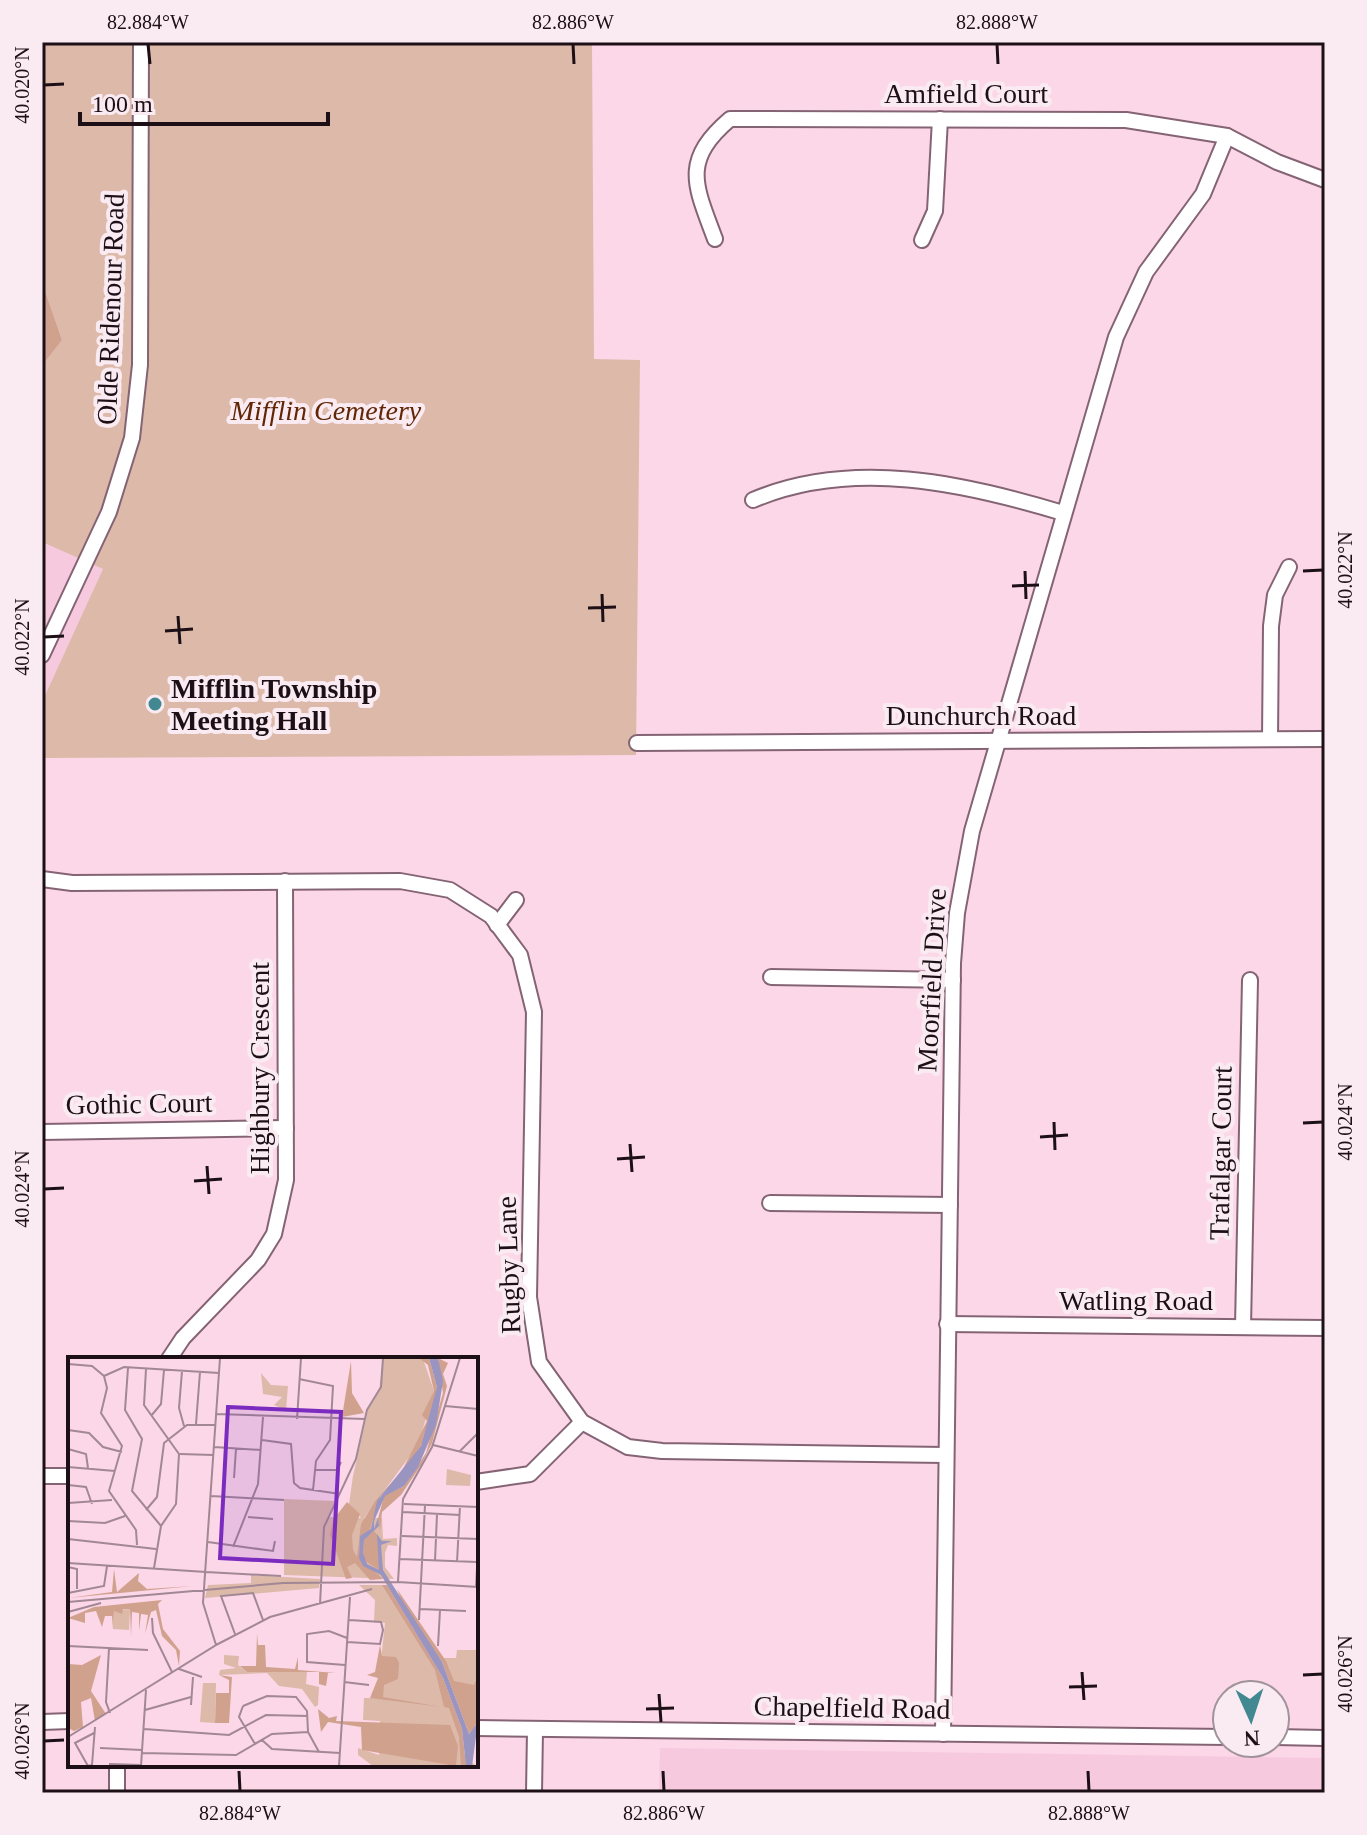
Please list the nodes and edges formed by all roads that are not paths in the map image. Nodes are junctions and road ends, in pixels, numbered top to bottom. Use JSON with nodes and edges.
{"nodes":[{"id":1,"x":141,"y":42,"type":"edge"},
{"id":2,"x":940,"y":119,"type":"junction"},
{"id":3,"x":1227,"y":136,"type":"junction"},
{"id":4,"x":1325,"y":180,"type":"edge"},
{"id":5,"x":715,"y":239,"type":"dead end"},
{"id":6,"x":922,"y":240,"type":"dead end"},
{"id":7,"x":753,"y":500,"type":"dead end"},
{"id":8,"x":1063,"y":513,"type":"junction"},
{"id":9,"x":1289,"y":567,"type":"dead end"},
{"id":10,"x":42,"y":655,"type":"edge"},
{"id":11,"x":1270,"y":739,"type":"junction"},
{"id":12,"x":1325,"y":739,"type":"edge"},
{"id":13,"x":996,"y":741,"type":"junction"},
{"id":14,"x":637,"y":743,"type":"dead end"},
{"id":15,"x":42,"y":879,"type":"edge"},
{"id":16,"x":285,"y":881,"type":"junction"},
{"id":17,"x":516,"y":900,"type":"dead end"},
{"id":18,"x":497,"y":925,"type":"junction"},
{"id":19,"x":771,"y":977,"type":"dead end"},
{"id":20,"x":953,"y":980,"type":"junction"},
{"id":21,"x":1250,"y":980,"type":"dead end"},
{"id":22,"x":286,"y":1128,"type":"junction"},
{"id":23,"x":42,"y":1132,"type":"edge"},
{"id":24,"x":770,"y":1203,"type":"dead end"},
{"id":25,"x":950,"y":1205,"type":"junction"},
{"id":26,"x":947,"y":1324,"type":"junction"},
{"id":27,"x":1243,"y":1327,"type":"junction"},
{"id":28,"x":1325,"y":1328,"type":"edge"},
{"id":29,"x":170,"y":1357,"type":"edge"},
{"id":30,"x":582,"y":1422,"type":"junction"},
{"id":31,"x":945,"y":1455,"type":"junction"},
{"id":32,"x":42,"y":1476,"type":"edge"},
{"id":33,"x":68,"y":1476,"type":"edge"},
{"id":34,"x":478,"y":1482,"type":"edge"},
{"id":35,"x":68,"y":1721,"type":"edge"},
{"id":36,"x":42,"y":1722,"type":"edge"},
{"id":37,"x":478,"y":1728,"type":"edge"},
{"id":38,"x":535,"y":1730,"type":"junction"},
{"id":39,"x":943,"y":1734,"type":"junction"},
{"id":40,"x":1211,"y":1737,"type":"edge"},
{"id":41,"x":1291,"y":1737,"type":"edge"},
{"id":42,"x":1325,"y":1738,"type":"edge"},
{"id":43,"x":117,"y":1767,"type":"edge"},
{"id":44,"x":117,"y":1793,"type":"edge"},
{"id":45,"x":534,"y":1793,"type":"edge"}],
"edges":[{"from":1,"to":10,"type":"street","name":"Olde Ridenour Road"},
{"from":2,"to":3,"type":"street","name":"Amfield Court"},
{"from":2,"to":5,"type":"street","name":"Amfield Court"},
{"from":2,"to":6,"type":"street"},
{"from":3,"to":4,"type":"street","name":"Amfield Court"},
{"from":3,"to":8,"type":"street","name":"Moorfield Drive"},
{"from":7,"to":8,"type":"street"},
{"from":8,"to":13,"type":"street","name":"Moorfield Drive"},
{"from":9,"to":11,"type":"street"},
{"from":11,"to":12,"type":"street","name":"Dunchurch Road"},
{"from":11,"to":13,"type":"street","name":"Dunchurch Road"},
{"from":13,"to":14,"type":"street","name":"Dunchurch Road"},
{"from":13,"to":20,"type":"street","name":"Moorfield Drive"},
{"from":15,"to":16,"type":"street","name":"Rugby Lane"},
{"from":16,"to":18,"type":"street","name":"Rugby Lane"},
{"from":16,"to":22,"type":"street","name":"Highbury Crescent"},
{"from":17,"to":18,"type":"street"},
{"from":18,"to":30,"type":"street","name":"Rugby Lane"},
{"from":19,"to":20,"type":"street"},
{"from":20,"to":25,"type":"street","name":"Moorfield Drive"},
{"from":21,"to":27,"type":"street","name":"Trafalgar Court"},
{"from":22,"to":23,"type":"street","name":"Gothic Court"},
{"from":22,"to":29,"type":"street","name":"Highbury Crescent"},
{"from":24,"to":25,"type":"street"},
{"from":25,"to":26,"type":"street","name":"Moorfield Drive"},
{"from":26,"to":27,"type":"street","name":"Watling Road"},
{"from":26,"to":31,"type":"street","name":"Moorfield Drive"},
{"from":27,"to":28,"type":"street","name":"Watling Road"},
{"from":30,"to":31,"type":"street","name":"Rugby Lane"},
{"from":30,"to":34,"type":"street"},
{"from":31,"to":39,"type":"street","name":"Moorfield Drive"},
{"from":32,"to":33,"type":"street"},
{"from":35,"to":36,"type":"street"},
{"from":37,"to":38,"type":"street","name":"Chapelfield Road"},
{"from":38,"to":39,"type":"street","name":"Chapelfield Road"},
{"from":38,"to":45,"type":"street"},
{"from":39,"to":40,"type":"street","name":"Chapelfield Road"},
{"from":41,"to":42,"type":"street"},
{"from":43,"to":44,"type":"street"}]}
